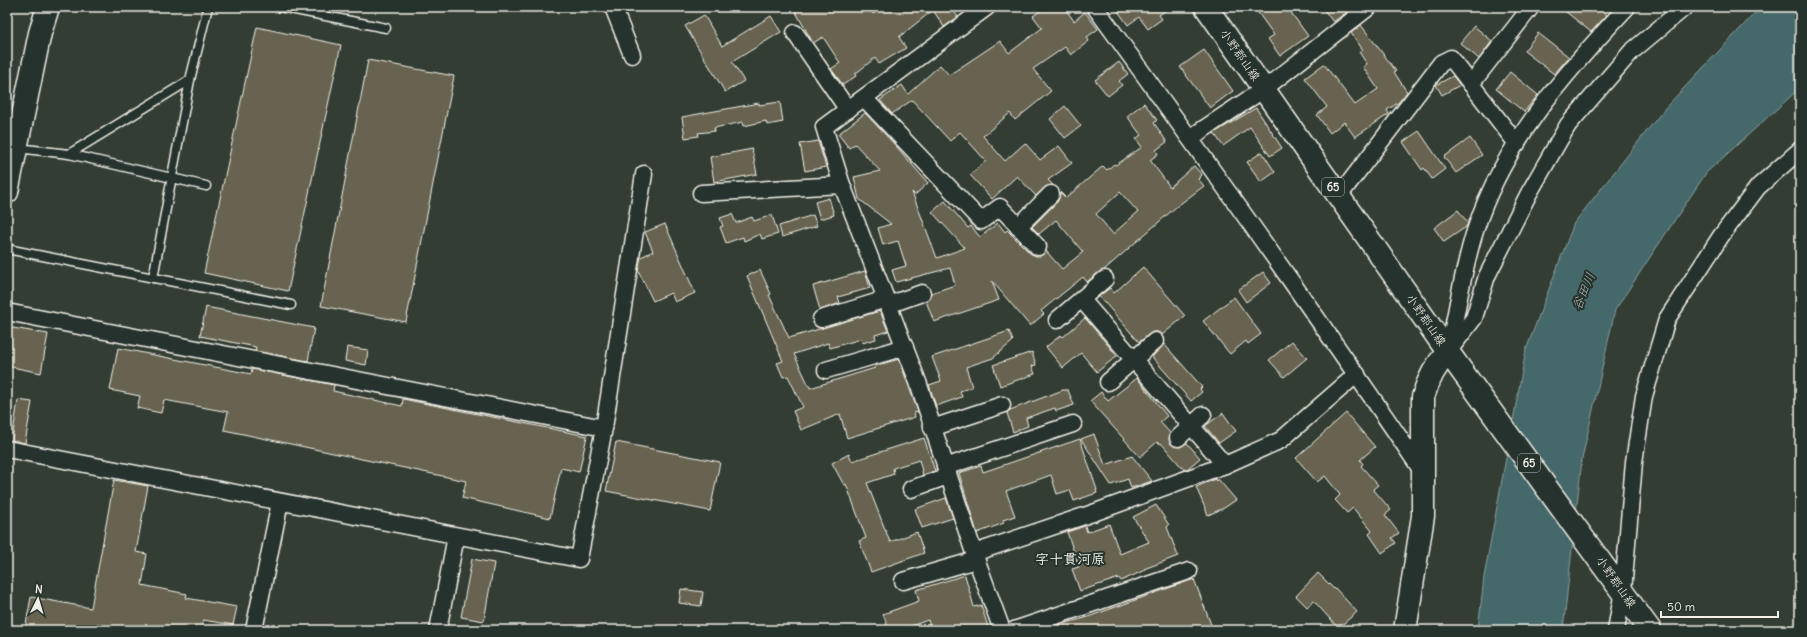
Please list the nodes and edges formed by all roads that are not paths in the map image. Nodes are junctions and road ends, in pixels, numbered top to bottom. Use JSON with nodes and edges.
{"nodes":[{"id":1,"x":48,"y":7,"type":"edge"},
{"id":2,"x":208,"y":7,"type":"edge"},
{"id":3,"x":280,"y":7,"type":"edge"},
{"id":4,"x":613,"y":7,"type":"edge"},
{"id":5,"x":987,"y":7,"type":"edge"},
{"id":6,"x":1095,"y":7,"type":"edge"},
{"id":7,"x":1206,"y":7,"type":"edge"},
{"id":8,"x":1369,"y":7,"type":"edge"},
{"id":9,"x":1531,"y":7,"type":"edge"},
{"id":10,"x":1627,"y":7,"type":"edge"},
{"id":11,"x":1685,"y":7,"type":"edge"},
{"id":12,"x":386,"y":28,"type":"dead end"},
{"id":13,"x":795,"y":33,"type":"dead end"},
{"id":14,"x":632,"y":55,"type":"dead end"},
{"id":15,"x":190,"y":80,"type":"junction"},
{"id":16,"x":1471,"y":84,"type":"junction"},
{"id":17,"x":1264,"y":89,"type":"junction"},
{"id":18,"x":864,"y":98,"type":"junction"},
{"id":19,"x":848,"y":110,"type":"junction"},
{"id":20,"x":1190,"y":138,"type":"junction"},
{"id":21,"x":1517,"y":144,"type":"junction"},
{"id":22,"x":16,"y":148,"type":"junction"},
{"id":23,"x":1800,"y":150,"type":"edge"},
{"id":24,"x":68,"y":154,"type":"junction"},
{"id":25,"x":644,"y":174,"type":"dead end"},
{"id":26,"x":170,"y":179,"type":"junction"},
{"id":27,"x":842,"y":184,"type":"junction"},
{"id":28,"x":206,"y":186,"type":"dead end"},
{"id":29,"x":7,"y":192,"type":"edge"},
{"id":30,"x":701,"y":193,"type":"dead end"},
{"id":31,"x":1051,"y":194,"type":"dead end"},
{"id":32,"x":1339,"y":196,"type":"junction"},
{"id":33,"x":1018,"y":227,"type":"junction"},
{"id":34,"x":1038,"y":247,"type":"dead end"},
{"id":35,"x":7,"y":249,"type":"edge"},
{"id":36,"x":153,"y":278,"type":"junction"},
{"id":37,"x":1105,"y":279,"type":"dead end"},
{"id":38,"x":922,"y":293,"type":"dead end"},
{"id":39,"x":1082,"y":300,"type":"junction"},
{"id":40,"x":887,"y":302,"type":"junction"},
{"id":41,"x":291,"y":305,"type":"dead end"},
{"id":42,"x":7,"y":312,"type":"edge"},
{"id":43,"x":821,"y":319,"type":"dead end"},
{"id":44,"x":1058,"y":320,"type":"dead end"},
{"id":45,"x":1155,"y":341,"type":"dead end"},
{"id":46,"x":904,"y":347,"type":"junction"},
{"id":47,"x":1133,"y":359,"type":"junction"},
{"id":48,"x":1454,"y":360,"type":"junction"},
{"id":49,"x":826,"y":370,"type":"dead end"},
{"id":50,"x":1357,"y":374,"type":"junction"},
{"id":51,"x":1108,"y":382,"type":"dead end"},
{"id":52,"x":1002,"y":405,"type":"dead end"},
{"id":53,"x":1197,"y":421,"type":"junction"},
{"id":54,"x":1073,"y":424,"type":"dead end"},
{"id":55,"x":604,"y":428,"type":"junction"},
{"id":56,"x":932,"y":428,"type":"junction"},
{"id":57,"x":1178,"y":438,"type":"dead end"},
{"id":58,"x":7,"y":449,"type":"edge"},
{"id":59,"x":1224,"y":465,"type":"junction"},
{"id":60,"x":1422,"y":471,"type":"junction"},
{"id":61,"x":947,"y":472,"type":"junction"},
{"id":62,"x":912,"y":489,"type":"dead end"},
{"id":63,"x":280,"y":502,"type":"junction"},
{"id":64,"x":456,"y":536,"type":"junction"},
{"id":65,"x":975,"y":556,"type":"junction"},
{"id":66,"x":1189,"y":571,"type":"dead end"},
{"id":67,"x":903,"y":581,"type":"dead end"},
{"id":68,"x":1622,"y":591,"type":"junction"},
{"id":69,"x":254,"y":630,"type":"edge"},
{"id":70,"x":438,"y":630,"type":"edge"},
{"id":71,"x":1002,"y":630,"type":"edge"},
{"id":72,"x":1014,"y":630,"type":"edge"},
{"id":73,"x":1405,"y":630,"type":"edge"},
{"id":74,"x":1616,"y":630,"type":"edge"},
{"id":75,"x":1650,"y":630,"type":"edge"}],
"edges":[{"from":1,"to":22,"type":"main road"},
{"from":2,"to":15,"type":"lane"},
{"from":3,"to":12,"type":"lane"},
{"from":4,"to":14,"type":"street"},
{"from":5,"to":18,"type":"street"},
{"from":6,"to":20,"type":"street"},
{"from":7,"to":17,"type":"main road","name":"小野郡山線","number":"65"},
{"from":8,"to":17,"type":"street"},
{"from":9,"to":16,"type":"street"},
{"from":10,"to":21,"type":"street"},
{"from":11,"to":48,"type":"street"},
{"from":13,"to":19,"type":"street"},
{"from":15,"to":24,"type":"lane"},
{"from":15,"to":26,"type":"lane"},
{"from":16,"to":21,"type":"street"},
{"from":16,"to":32,"type":"street"},
{"from":17,"to":20,"type":"street"},
{"from":17,"to":32,"type":"main road","name":"小野郡山線","number":"65"},
{"from":18,"to":19,"type":"street"},
{"from":18,"to":33,"type":"street"},
{"from":19,"to":27,"type":"street"},
{"from":20,"to":50,"type":"street"},
{"from":21,"to":48,"type":"street"},
{"from":22,"to":24,"type":"lane"},
{"from":22,"to":29,"type":"main road"},
{"from":23,"to":68,"type":"street"},
{"from":24,"to":26,"type":"lane"},
{"from":25,"to":55,"type":"street"},
{"from":26,"to":28,"type":"lane"},
{"from":26,"to":36,"type":"lane"},
{"from":27,"to":30,"type":"street"},
{"from":27,"to":40,"type":"street"},
{"from":31,"to":33,"type":"street"},
{"from":32,"to":48,"type":"main road","name":"小野郡山線","number":"65"},
{"from":33,"to":34,"type":"street"},
{"from":35,"to":36,"type":"lane"},
{"from":36,"to":41,"type":"lane"},
{"from":37,"to":39,"type":"street"},
{"from":38,"to":40,"type":"street"},
{"from":39,"to":44,"type":"street"},
{"from":39,"to":47,"type":"street"},
{"from":40,"to":43,"type":"street"},
{"from":40,"to":46,"type":"street"},
{"from":42,"to":55,"type":"street"},
{"from":45,"to":47,"type":"street"},
{"from":46,"to":49,"type":"street"},
{"from":46,"to":56,"type":"street"},
{"from":47,"to":51,"type":"street"},
{"from":47,"to":53,"type":"street"},
{"from":48,"to":60,"type":"main road"},
{"from":48,"to":68,"type":"main road","name":"小野郡山線","number":"65"},
{"from":50,"to":59,"type":"street"},
{"from":50,"to":60,"type":"street"},
{"from":52,"to":56,"type":"street"},
{"from":53,"to":57,"type":"street"},
{"from":53,"to":59,"type":"street"},
{"from":54,"to":61,"type":"street"},
{"from":55,"to":64,"type":"street"},
{"from":56,"to":61,"type":"street"},
{"from":58,"to":63,"type":"street"},
{"from":59,"to":65,"type":"street"},
{"from":60,"to":73,"type":"main road"},
{"from":61,"to":62,"type":"street"},
{"from":61,"to":65,"type":"street"},
{"from":63,"to":64,"type":"street"},
{"from":63,"to":69,"type":"street"},
{"from":64,"to":70,"type":"street"},
{"from":65,"to":67,"type":"street"},
{"from":65,"to":71,"type":"street"},
{"from":66,"to":72,"type":"street"},
{"from":68,"to":74,"type":"street"},
{"from":68,"to":75,"type":"main road","name":"小野郡山線","number":"65"}]}
